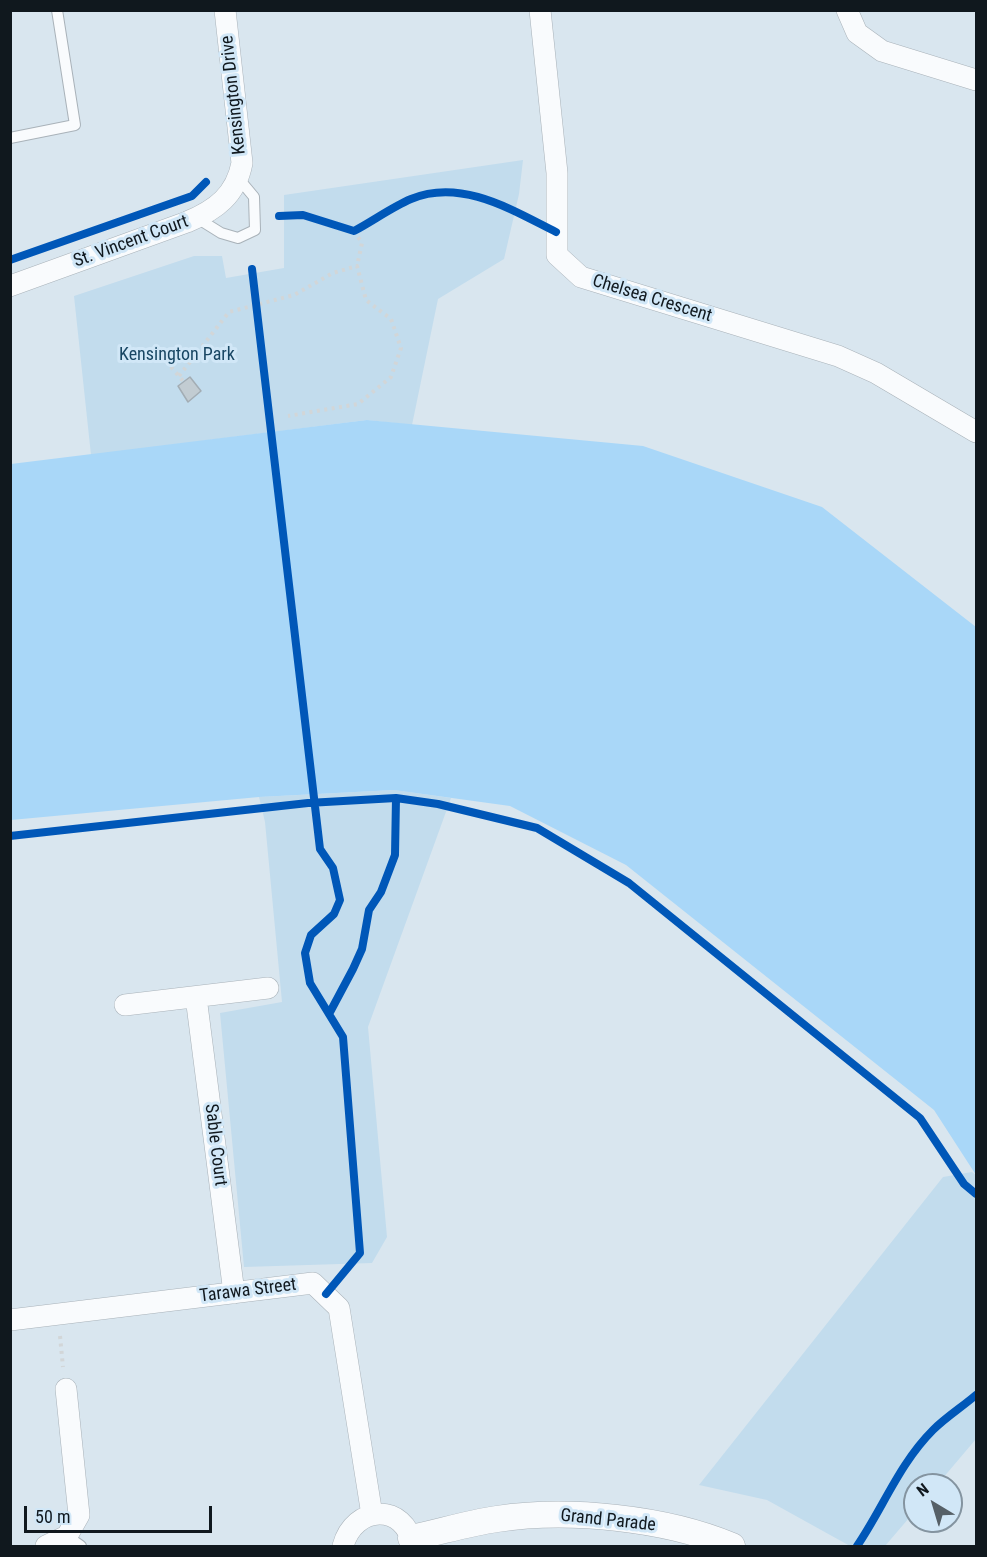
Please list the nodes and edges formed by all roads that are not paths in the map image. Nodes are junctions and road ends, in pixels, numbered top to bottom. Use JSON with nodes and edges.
{"nodes":[{"id":1,"x":57,"y":10,"type":"edge"},
{"id":2,"x":225,"y":10,"type":"edge"},
{"id":3,"x":540,"y":10,"type":"edge"},
{"id":4,"x":847,"y":10,"type":"edge"},
{"id":5,"x":976,"y":80,"type":"edge"},
{"id":6,"x":10,"y":138,"type":"edge"},
{"id":7,"x":239,"y":179,"type":"junction"},
{"id":8,"x":197,"y":218,"type":"junction"},
{"id":9,"x":10,"y":286,"type":"edge"},
{"id":10,"x":976,"y":432,"type":"edge"},
{"id":11,"x":268,"y":988,"type":"dead end"},
{"id":12,"x":196,"y":997,"type":"junction"},
{"id":13,"x":125,"y":1005,"type":"dead end"},
{"id":14,"x":234,"y":1293,"type":"junction"},
{"id":15,"x":10,"y":1320,"type":"edge"},
{"id":16,"x":66,"y":1389,"type":"road end"},
{"id":17,"x":372,"y":1515,"type":"junction"},
{"id":18,"x":74,"y":1541,"type":"edge"},
{"id":19,"x":412,"y":1542,"type":"edge"},
{"id":20,"x":46,"y":1546,"type":"edge"},
{"id":21,"x":343,"y":1546,"type":"edge"},
{"id":22,"x":732,"y":1546,"type":"edge"}],
"edges":[{"from":1,"to":6,"type":"lane"},
{"from":2,"to":7,"type":"street","name":"Kensington Drive"},
{"from":3,"to":10,"type":"street","name":"Chelsea Crescent"},
{"from":4,"to":5,"type":"street"},
{"from":7,"to":8,"type":"street","name":"St. Vincent Court"},
{"from":7,"to":8,"type":"lane"},
{"from":8,"to":9,"type":"street","name":"St. Vincent Court"},
{"from":11,"to":12,"type":"street"},
{"from":12,"to":13,"type":"street"},
{"from":12,"to":14,"type":"street","name":"Sable Court"},
{"from":14,"to":15,"type":"street","name":"Tarawa Street"},
{"from":14,"to":17,"type":"street","name":"Tarawa Street"},
{"from":16,"to":18,"type":"street"},
{"from":17,"to":19,"type":"street"},
{"from":17,"to":21,"type":"street"},
{"from":18,"to":20,"type":"street"},
{"from":19,"to":22,"type":"street","name":"Grand Parade"}]}
